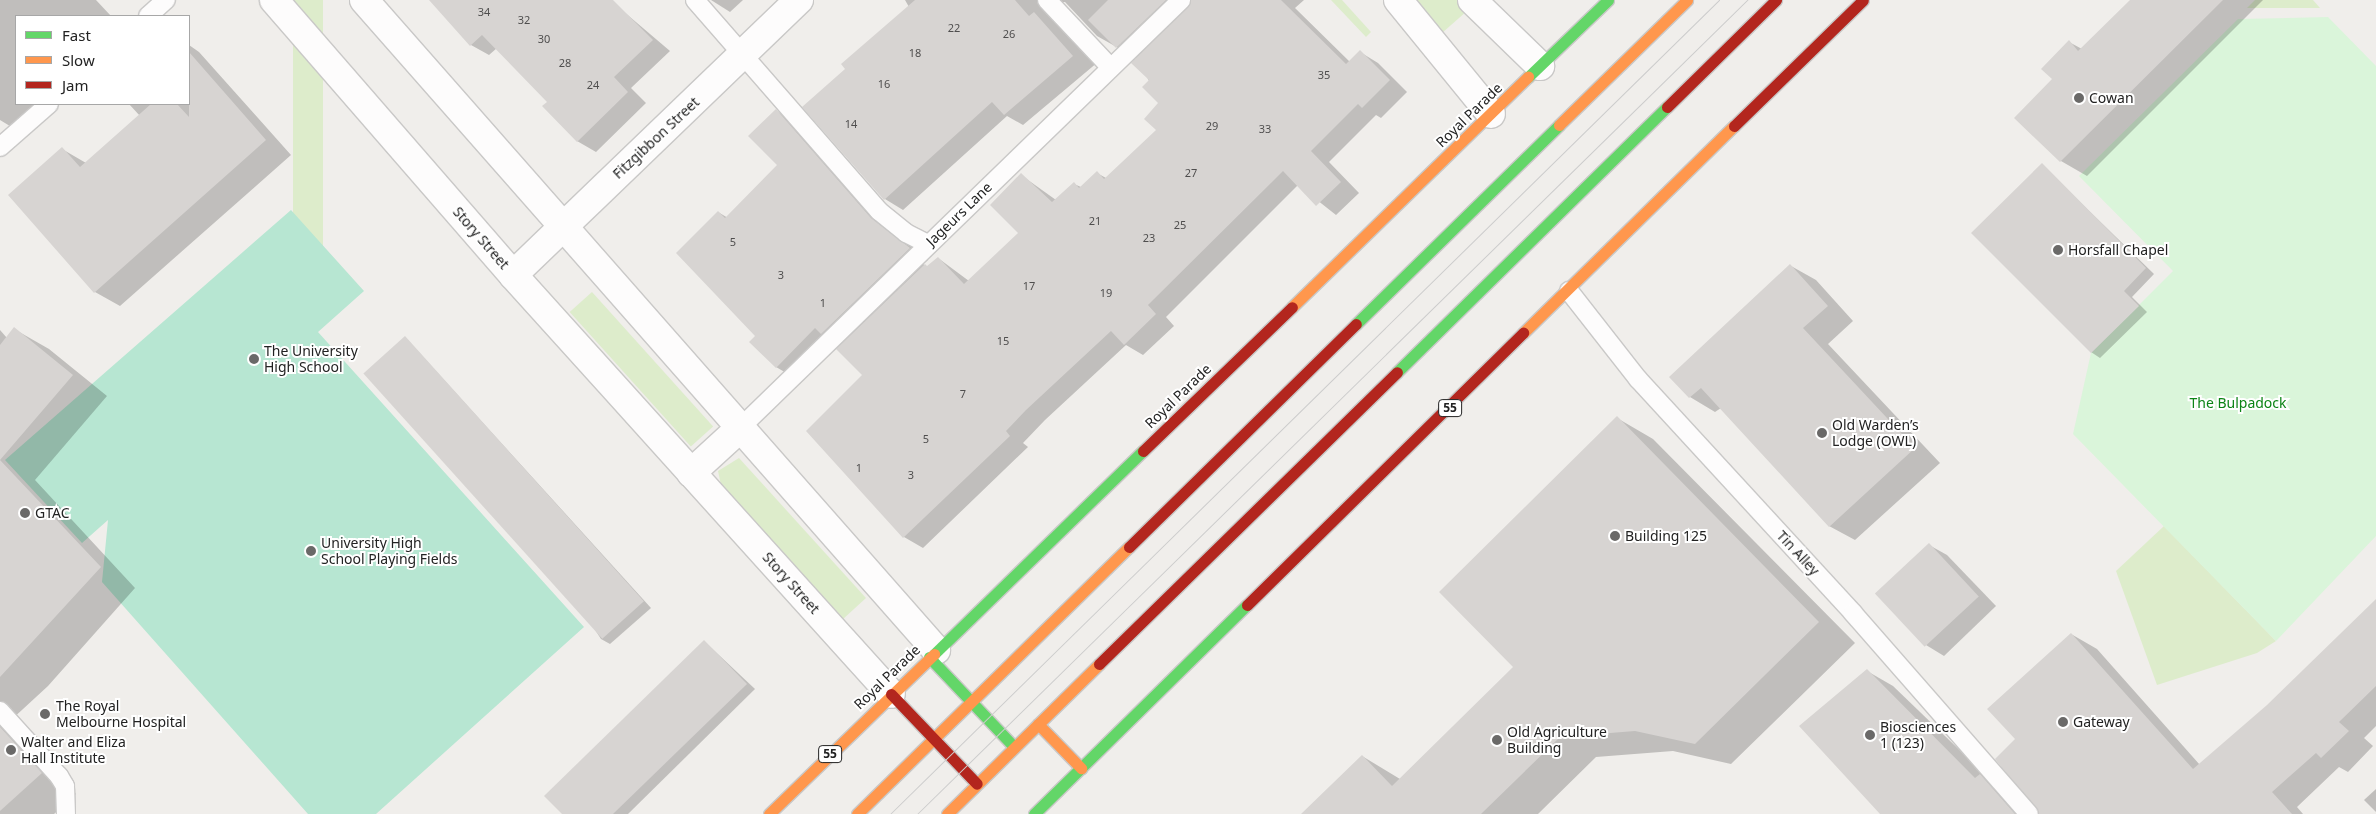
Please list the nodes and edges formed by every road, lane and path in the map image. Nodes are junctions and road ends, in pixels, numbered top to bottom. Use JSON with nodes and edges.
{"nodes":[{"id":1,"x":166,"y":0,"type":"edge"},
{"id":2,"x":274,"y":0,"type":"edge"},
{"id":3,"x":364,"y":0,"type":"edge"},
{"id":4,"x":695,"y":0,"type":"edge"},
{"id":5,"x":798,"y":0,"type":"edge"},
{"id":6,"x":1047,"y":0,"type":"edge"},
{"id":7,"x":1181,"y":0,"type":"edge"},
{"id":8,"x":1398,"y":0,"type":"edge"},
{"id":9,"x":1472,"y":0,"type":"edge"},
{"id":10,"x":1608,"y":0,"type":"edge"},
{"id":11,"x":1686,"y":0,"type":"edge"},
{"id":12,"x":1776,"y":0,"type":"edge"},
{"id":13,"x":1863,"y":0,"type":"edge"},
{"id":14,"x":149,"y":15,"type":"edge"},
{"id":15,"x":744,"y":54,"type":"junction"},
{"id":16,"x":1540,"y":66,"type":"junction"},
{"id":17,"x":1111,"y":68,"type":"junction"},
{"id":18,"x":48,"y":105,"type":"edge"},
{"id":19,"x":1492,"y":114,"type":"junction"},
{"id":20,"x":0,"y":147,"type":"edge"},
{"id":21,"x":562,"y":227,"type":"junction"},
{"id":22,"x":928,"y":244,"type":"junction"},
{"id":23,"x":513,"y":275,"type":"junction"},
{"id":24,"x":1569,"y":291,"type":"junction"},
{"id":25,"x":738,"y":429,"type":"junction"},
{"id":26,"x":691,"y":473,"type":"junction"},
{"id":27,"x":933,"y":653,"type":"junction"},
{"id":28,"x":891,"y":694,"type":"junction"},
{"id":29,"x":971,"y":702,"type":"junction"},
{"id":30,"x":0,"y":711,"type":"edge"},
{"id":31,"x":1038,"y":724,"type":"junction"},
{"id":32,"x":934,"y":739,"type":"junction"},
{"id":33,"x":1014,"y":747,"type":"junction"},
{"id":34,"x":1081,"y":768,"type":"junction"},
{"id":35,"x":977,"y":784,"type":"junction"},
{"id":36,"x":66,"y":814,"type":"edge"},
{"id":37,"x":769,"y":814,"type":"edge"},
{"id":38,"x":857,"y":814,"type":"edge"},
{"id":39,"x":946,"y":814,"type":"edge"},
{"id":40,"x":1034,"y":814,"type":"edge"},
{"id":41,"x":2030,"y":814,"type":"edge"}],
"edges":[{"from":1,"to":14,"type":"lane"},
{"from":2,"to":23,"type":"street","name":"Story Street"},
{"from":3,"to":21,"type":"street"},
{"from":4,"to":15,"type":"lane"},
{"from":5,"to":15,"type":"street","name":"Fitzgibbon Street"},
{"from":6,"to":17,"type":"lane"},
{"from":7,"to":17,"type":"lane","name":"Jageurs Lane"},
{"from":8,"to":19,"type":"street"},
{"from":9,"to":16,"type":"street"},
{"from":10,"to":16,"type":"main road","name":"Royal Parade","number":"55"},
{"from":11,"to":29,"type":"main road"},
{"from":12,"to":31,"type":"main road"},
{"from":13,"to":24,"type":"main road","number":"55"},
{"from":15,"to":21,"type":"street","name":"Fitzgibbon Street"},
{"from":15,"to":22,"type":"lane"},
{"from":16,"to":19,"type":"main road","name":"Royal Parade","number":"55"},
{"from":17,"to":22,"type":"lane","name":"Jageurs Lane"},
{"from":18,"to":20,"type":"lane"},
{"from":19,"to":27,"type":"main road","name":"Royal Parade","number":"55"},
{"from":21,"to":23,"type":"street","name":"Fitzgibbon Street"},
{"from":21,"to":25,"type":"street"},
{"from":22,"to":25,"type":"lane","name":"Jageurs Lane"},
{"from":23,"to":26,"type":"street","name":"Story Street"},
{"from":24,"to":34,"type":"main road","number":"55"},
{"from":24,"to":41,"type":"lane","name":"Tin Alley"},
{"from":25,"to":26,"type":"street"},
{"from":25,"to":27,"type":"street"},
{"from":26,"to":28,"type":"street","name":"Story Street"},
{"from":27,"to":28,"type":"main road","name":"Royal Parade","number":"55"},
{"from":27,"to":29,"type":"main road"},
{"from":28,"to":32,"type":"main road"},
{"from":28,"to":37,"type":"main road","name":"Royal Parade","number":"55"},
{"from":29,"to":32,"type":"main road"},
{"from":29,"to":33,"type":"main road"},
{"from":30,"to":36,"type":"lane"},
{"from":31,"to":33,"type":"main road"},
{"from":31,"to":34,"type":"main road"},
{"from":32,"to":35,"type":"main road"},
{"from":32,"to":38,"type":"main road"},
{"from":33,"to":35,"type":"main road"},
{"from":34,"to":40,"type":"main road","number":"55"},
{"from":35,"to":39,"type":"main road"}]}
